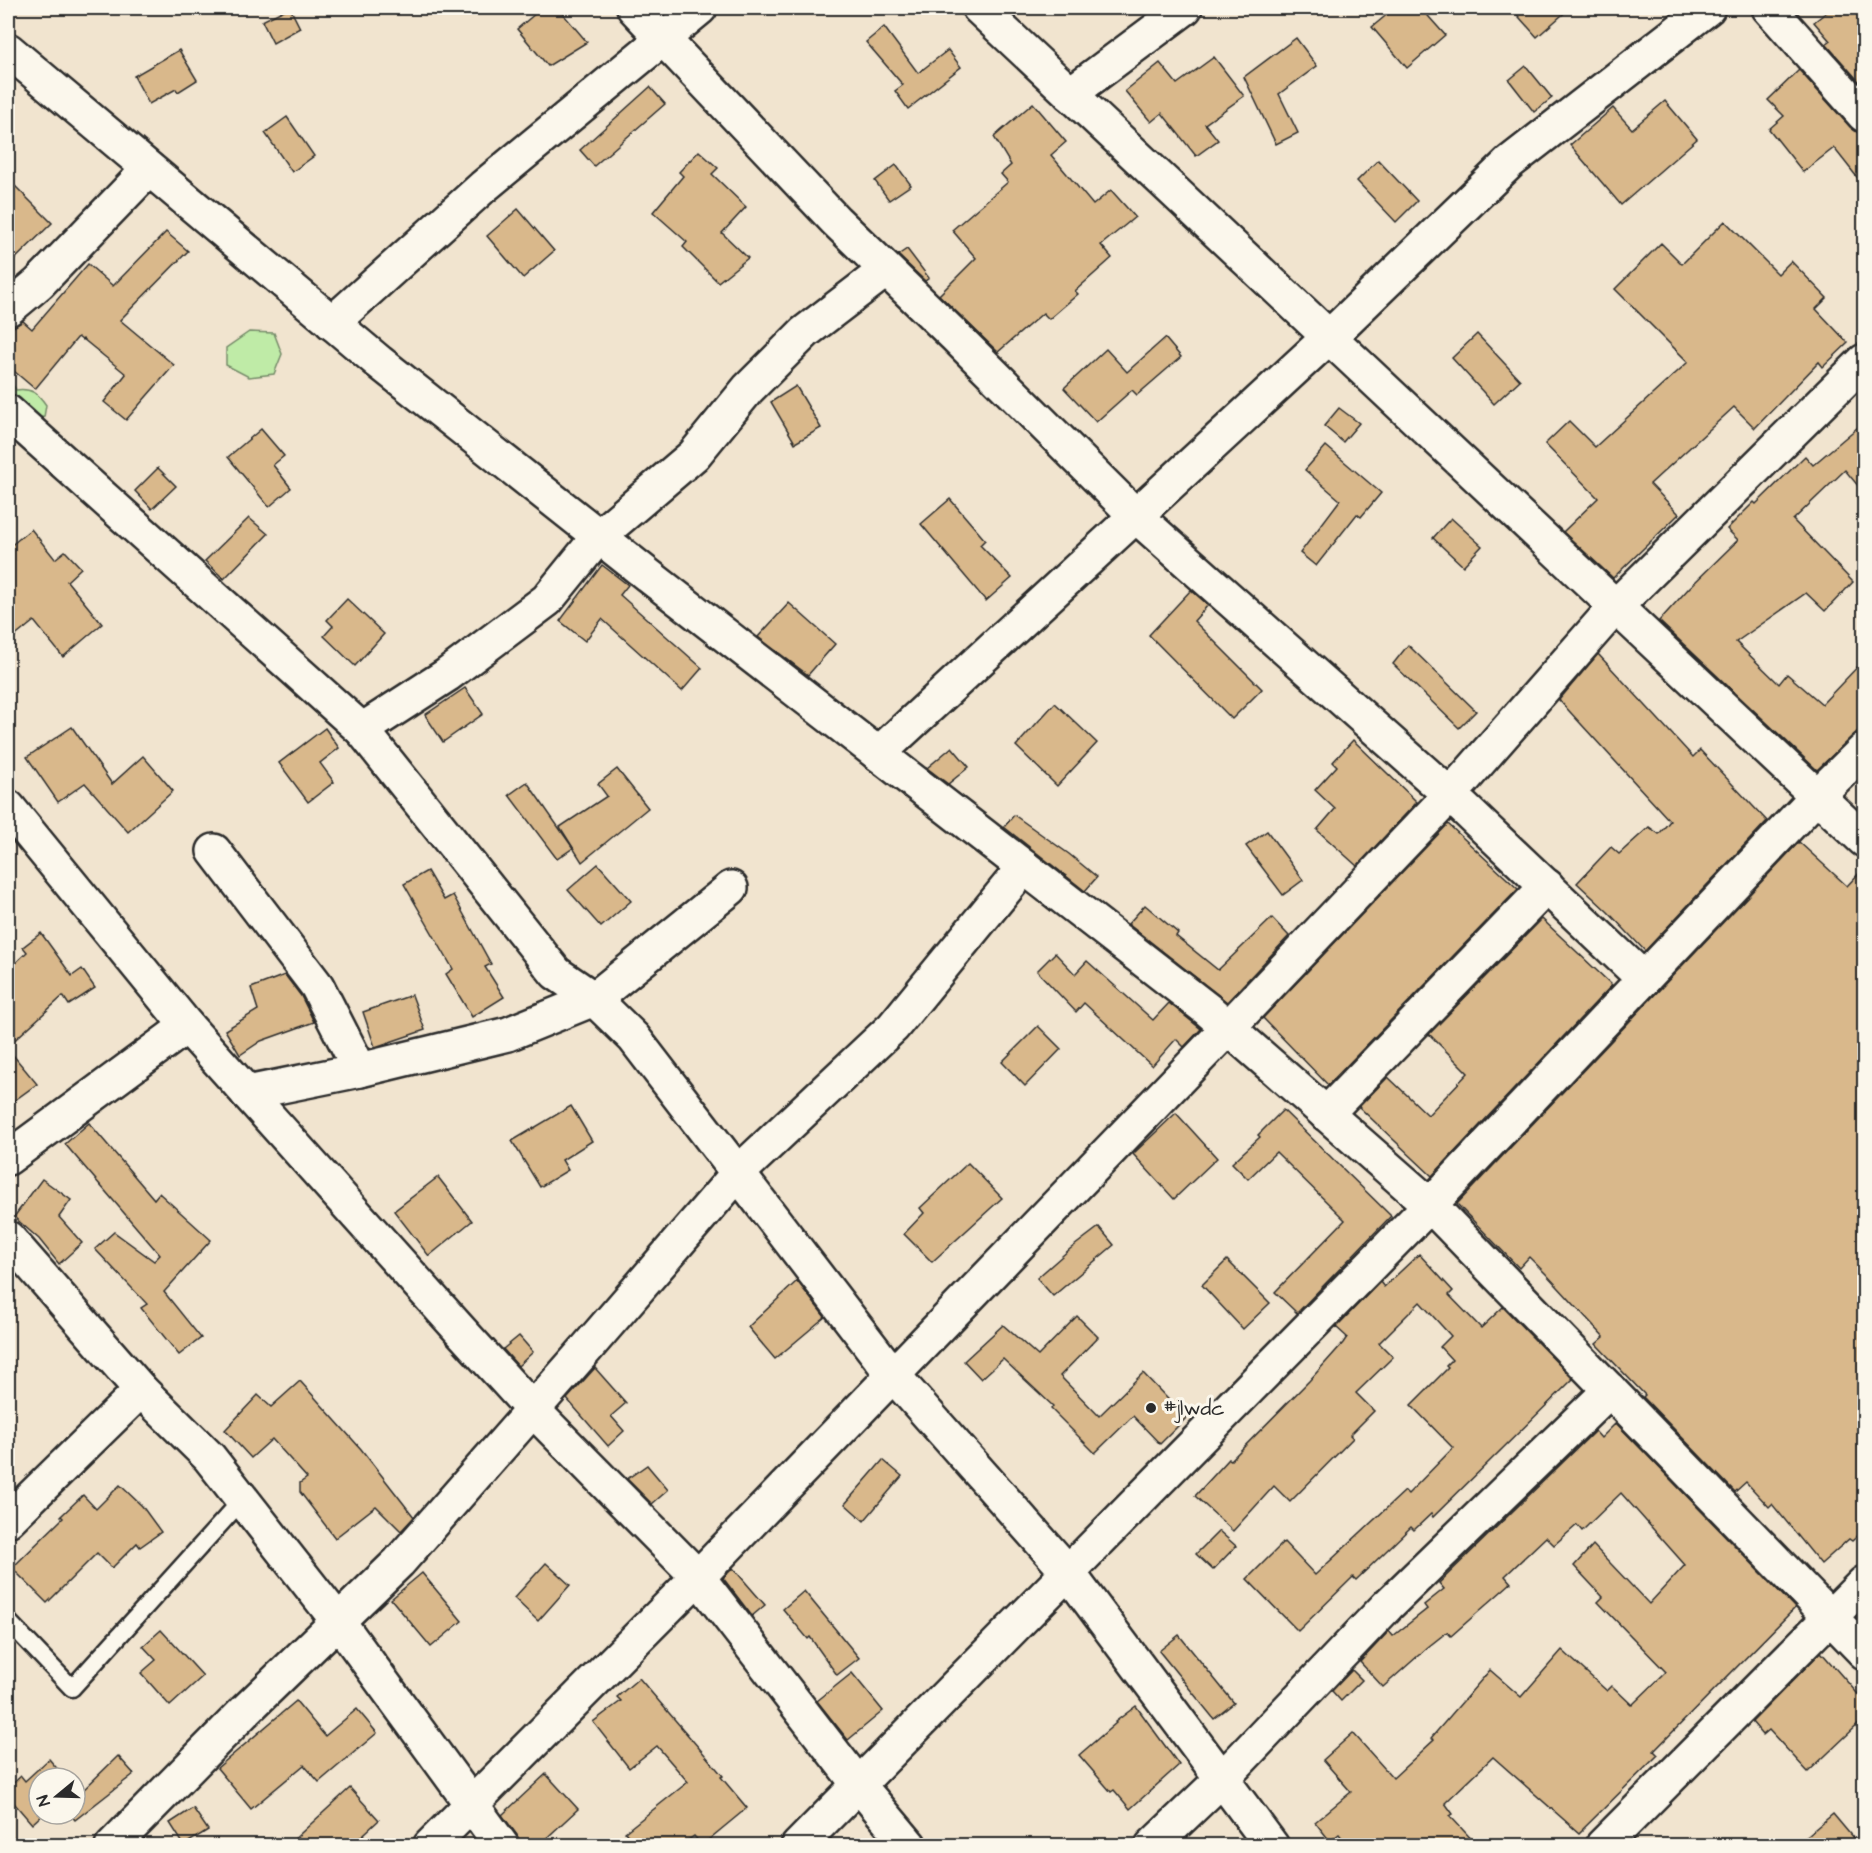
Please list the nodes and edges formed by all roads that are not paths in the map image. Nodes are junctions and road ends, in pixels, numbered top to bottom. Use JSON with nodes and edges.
{"nodes":[{"id":1,"x":634,"y":8,"type":"edge"},
{"id":2,"x":700,"y":8,"type":"edge"},
{"id":3,"x":979,"y":8,"type":"edge"},
{"id":4,"x":1185,"y":8,"type":"edge"},
{"id":5,"x":1708,"y":8,"type":"edge"},
{"id":6,"x":1769,"y":8,"type":"edge"},
{"id":7,"x":662,"y":39,"type":"junction"},
{"id":8,"x":8,"y":50,"type":"edge"},
{"id":9,"x":1070,"y":94,"type":"junction"},
{"id":10,"x":1864,"y":115,"type":"edge"},
{"id":11,"x":149,"y":169,"type":"junction"},
{"id":12,"x":886,"y":270,"type":"junction"},
{"id":13,"x":8,"y":309,"type":"edge"},
{"id":14,"x":332,"y":323,"type":"junction"},
{"id":15,"x":1329,"y":337,"type":"junction"},
{"id":16,"x":1864,"y":361,"type":"edge"},
{"id":17,"x":8,"y":412,"type":"edge"},
{"id":18,"x":1136,"y":516,"type":"junction"},
{"id":19,"x":599,"y":536,"type":"junction"},
{"id":20,"x":1616,"y":606,"type":"junction"},
{"id":21,"x":362,"y":730,"type":"junction"},
{"id":22,"x":1864,"y":750,"type":"edge"},
{"id":23,"x":878,"y":754,"type":"junction"},
{"id":24,"x":1450,"y":795,"type":"junction"},
{"id":25,"x":1817,"y":796,"type":"junction"},
{"id":26,"x":8,"y":807,"type":"edge"},
{"id":27,"x":1864,"y":840,"type":"edge"},
{"id":28,"x":214,"y":851,"type":"dead end"},
{"id":29,"x":1024,"y":867,"type":"junction"},
{"id":30,"x":1547,"y":886,"type":"junction"},
{"id":31,"x":731,"y":888,"type":"dead end"},
{"id":32,"x":1644,"y":979,"type":"junction"},
{"id":33,"x":594,"y":999,"type":"junction"},
{"id":34,"x":187,"y":1026,"type":"junction"},
{"id":35,"x":1228,"y":1028,"type":"junction"},
{"id":36,"x":360,"y":1070,"type":"junction"},
{"id":37,"x":247,"y":1093,"type":"junction"},
{"id":38,"x":1326,"y":1114,"type":"junction"},
{"id":39,"x":8,"y":1158,"type":"edge"},
{"id":40,"x":738,"y":1172,"type":"junction"},
{"id":41,"x":1430,"y":1205,"type":"junction"},
{"id":42,"x":8,"y":1239,"type":"edge"},
{"id":43,"x":893,"y":1375,"type":"junction"},
{"id":44,"x":141,"y":1390,"type":"junction"},
{"id":45,"x":1610,"y":1390,"type":"junction"},
{"id":46,"x":532,"y":1409,"type":"junction"},
{"id":47,"x":242,"y":1500,"type":"junction"},
{"id":48,"x":8,"y":1520,"type":"edge"},
{"id":49,"x":1067,"y":1571,"type":"junction"},
{"id":50,"x":698,"y":1577,"type":"junction"},
{"id":51,"x":1864,"y":1583,"type":"edge"},
{"id":52,"x":1831,"y":1617,"type":"junction"},
{"id":53,"x":8,"y":1621,"type":"edge"},
{"id":54,"x":338,"y":1621,"type":"junction"},
{"id":55,"x":1864,"y":1652,"type":"edge"},
{"id":56,"x":1222,"y":1779,"type":"junction"},
{"id":57,"x":858,"y":1784,"type":"junction"},
{"id":58,"x":471,"y":1804,"type":"junction"},
{"id":59,"x":112,"y":1845,"type":"edge"},
{"id":60,"x":430,"y":1845,"type":"edge"},
{"id":61,"x":502,"y":1845,"type":"edge"},
{"id":62,"x":798,"y":1845,"type":"edge"},
{"id":63,"x":909,"y":1845,"type":"edge"},
{"id":64,"x":1152,"y":1845,"type":"edge"},
{"id":65,"x":1272,"y":1845,"type":"edge"},
{"id":66,"x":1602,"y":1845,"type":"edge"}],
"edges":[{"from":1,"to":7,"type":"street"},
{"from":2,"to":7,"type":"street"},
{"from":3,"to":9,"type":"street"},
{"from":4,"to":9,"type":"street"},
{"from":5,"to":15,"type":"street"},
{"from":6,"to":10,"type":"street"},
{"from":7,"to":12,"type":"street"},
{"from":7,"to":14,"type":"street"},
{"from":8,"to":11,"type":"street"},
{"from":9,"to":15,"type":"street"},
{"from":11,"to":13,"type":"street"},
{"from":11,"to":14,"type":"street"},
{"from":12,"to":18,"type":"street"},
{"from":12,"to":19,"type":"street"},
{"from":14,"to":19,"type":"street"},
{"from":15,"to":18,"type":"street"},
{"from":15,"to":20,"type":"street"},
{"from":16,"to":20,"type":"street"},
{"from":17,"to":21,"type":"street"},
{"from":18,"to":23,"type":"street"},
{"from":18,"to":24,"type":"street"},
{"from":19,"to":21,"type":"street"},
{"from":19,"to":23,"type":"street"},
{"from":20,"to":24,"type":"street"},
{"from":20,"to":25,"type":"street"},
{"from":21,"to":33,"type":"street"},
{"from":22,"to":25,"type":"street"},
{"from":23,"to":29,"type":"street"},
{"from":24,"to":30,"type":"street"},
{"from":24,"to":35,"type":"street"},
{"from":25,"to":27,"type":"street"},
{"from":25,"to":32,"type":"street"},
{"from":26,"to":34,"type":"street"},
{"from":28,"to":36,"type":"street"},
{"from":29,"to":35,"type":"street"},
{"from":29,"to":40,"type":"street"},
{"from":30,"to":32,"type":"street"},
{"from":30,"to":38,"type":"street"},
{"from":31,"to":33,"type":"street"},
{"from":32,"to":41,"type":"street"},
{"from":33,"to":36,"type":"street"},
{"from":33,"to":40,"type":"street"},
{"from":34,"to":37,"type":"street"},
{"from":34,"to":39,"type":"street"},
{"from":35,"to":38,"type":"street"},
{"from":35,"to":43,"type":"street"},
{"from":36,"to":37,"type":"street"},
{"from":37,"to":46,"type":"street"},
{"from":38,"to":41,"type":"street"},
{"from":40,"to":43,"type":"street"},
{"from":40,"to":46,"type":"street"},
{"from":41,"to":45,"type":"street"},
{"from":41,"to":49,"type":"street"},
{"from":42,"to":44,"type":"street"},
{"from":43,"to":49,"type":"street"},
{"from":43,"to":50,"type":"street"},
{"from":44,"to":47,"type":"street"},
{"from":44,"to":48,"type":"street"},
{"from":45,"to":52,"type":"street"},
{"from":45,"to":56,"type":"street"},
{"from":46,"to":50,"type":"street"},
{"from":46,"to":54,"type":"street"},
{"from":47,"to":53,"type":"lane"},
{"from":47,"to":54,"type":"street"},
{"from":49,"to":56,"type":"street"},
{"from":49,"to":57,"type":"street"},
{"from":50,"to":57,"type":"street"},
{"from":50,"to":58,"type":"street"},
{"from":51,"to":52,"type":"street"},
{"from":52,"to":55,"type":"street"},
{"from":52,"to":66,"type":"street"},
{"from":54,"to":58,"type":"street"},
{"from":54,"to":59,"type":"street"},
{"from":56,"to":64,"type":"street"},
{"from":56,"to":65,"type":"street"},
{"from":57,"to":62,"type":"street"},
{"from":57,"to":63,"type":"street"},
{"from":58,"to":60,"type":"street"},
{"from":58,"to":61,"type":"street"}]}
